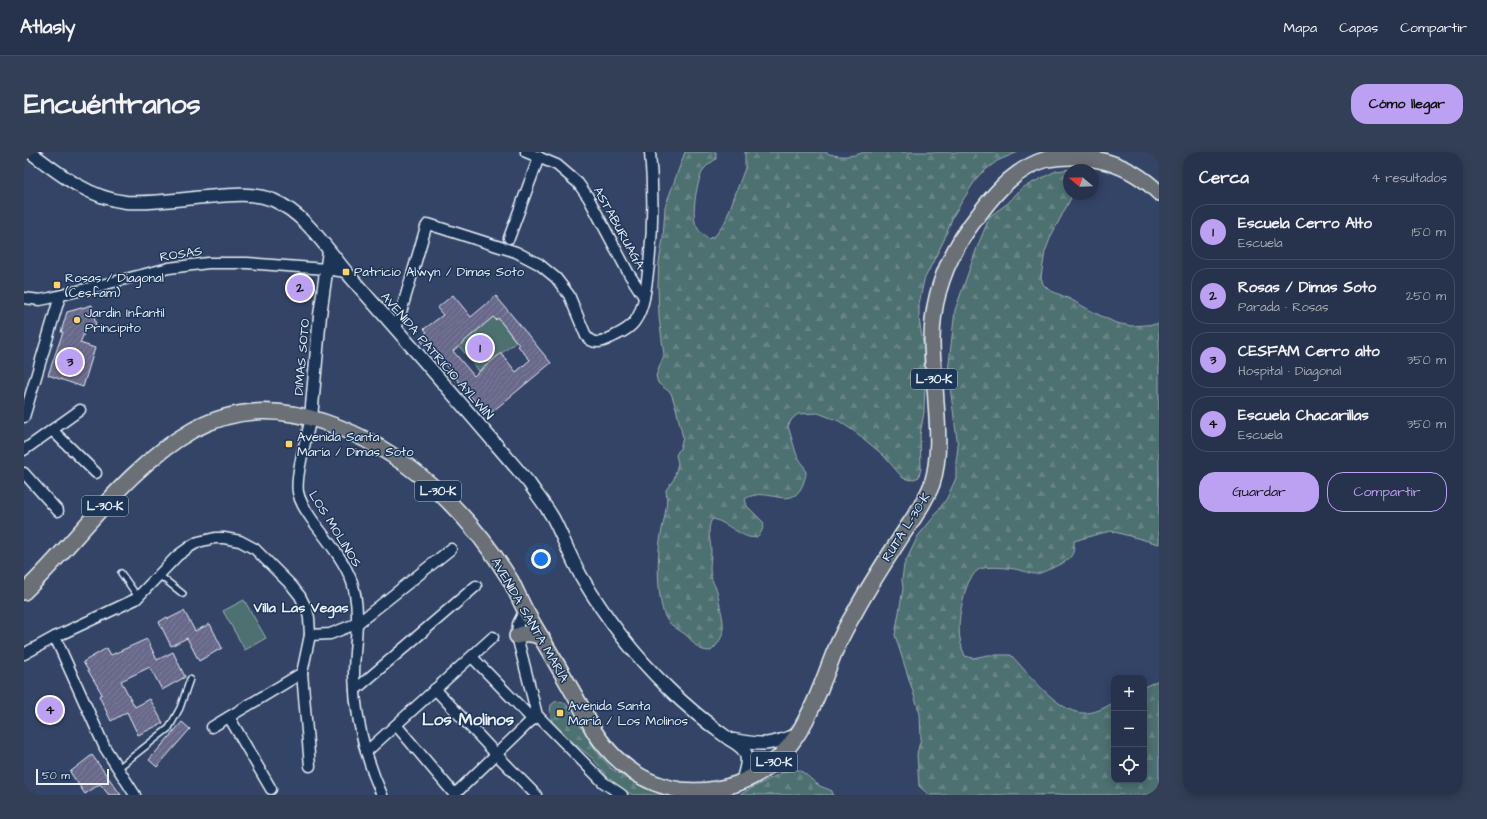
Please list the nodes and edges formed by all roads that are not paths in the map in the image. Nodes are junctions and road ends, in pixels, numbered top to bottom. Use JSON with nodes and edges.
{"nodes":[{"id":1,"x":30,"y":152,"type":"edge"},
{"id":2,"x":526,"y":152,"type":"edge"},
{"id":3,"x":650,"y":152,"type":"edge"},
{"id":4,"x":540,"y":157,"type":"junction"},
{"id":5,"x":1159,"y":193,"type":"edge"},
{"id":6,"x":510,"y":238,"type":"dead end"},
{"id":7,"x":329,"y":251,"type":"junction"},
{"id":8,"x":326,"y":269,"type":"junction"},
{"id":9,"x":346,"y":272,"type":"junction"},
{"id":10,"x":60,"y":296,"type":"junction"},
{"id":11,"x":644,"y":296,"type":"junction"},
{"id":12,"x":24,"y":298,"type":"edge"},
{"id":13,"x":396,"y":329,"type":"junction"},
{"id":14,"x":80,"y":410,"type":"dead end"},
{"id":15,"x":24,"y":417,"type":"edge"},
{"id":16,"x":311,"y":418,"type":"junction"},
{"id":17,"x":52,"y":430,"type":"junction"},
{"id":18,"x":24,"y":450,"type":"edge"},
{"id":19,"x":24,"y":473,"type":"edge"},
{"id":20,"x":96,"y":473,"type":"dead end"},
{"id":21,"x":58,"y":511,"type":"dead end"},
{"id":22,"x":451,"y":549,"type":"dead end"},
{"id":23,"x":121,"y":573,"type":"dead end"},
{"id":24,"x":159,"y":575,"type":"junction"},
{"id":25,"x":476,"y":586,"type":"dead end"},
{"id":26,"x":24,"y":592,"type":"edge"},
{"id":27,"x":183,"y":594,"type":"dead end"},
{"id":28,"x":138,"y":597,"type":"junction"},
{"id":29,"x":525,"y":610,"type":"junction"},
{"id":30,"x":358,"y":623,"type":"junction"},
{"id":31,"x":310,"y":635,"type":"junction"},
{"id":32,"x":517,"y":636,"type":"junction"},
{"id":33,"x":55,"y":637,"type":"junction"},
{"id":34,"x":493,"y":637,"type":"dead end"},
{"id":35,"x":542,"y":638,"type":"junction"},
{"id":36,"x":24,"y":654,"type":"edge"},
{"id":37,"x":472,"y":656,"type":"junction"},
{"id":38,"x":302,"y":673,"type":"junction"},
{"id":39,"x":190,"y":679,"type":"dead end"},
{"id":40,"x":435,"y":689,"type":"junction"},
{"id":41,"x":355,"y":690,"type":"junction"},
{"id":42,"x":229,"y":717,"type":"junction"},
{"id":43,"x":535,"y":717,"type":"junction"},
{"id":44,"x":396,"y":724,"type":"junction"},
{"id":45,"x":212,"y":727,"type":"dead end"},
{"id":46,"x":799,"y":734,"type":"junction"},
{"id":47,"x":728,"y":739,"type":"junction"},
{"id":48,"x":366,"y":752,"type":"junction"},
{"id":49,"x":497,"y":755,"type":"junction"},
{"id":50,"x":310,"y":766,"type":"dead end"},
{"id":51,"x":118,"y":769,"type":"junction"},
{"id":52,"x":742,"y":782,"type":"junction"},
{"id":53,"x":271,"y":789,"type":"dead end"},
{"id":54,"x":136,"y":795,"type":"edge"},
{"id":55,"x":382,"y":795,"type":"edge"},
{"id":56,"x":455,"y":795,"type":"edge"},
{"id":57,"x":536,"y":795,"type":"edge"},
{"id":58,"x":622,"y":795,"type":"edge"}],
"edges":[{"from":1,"to":7,"type":"street","name":"AVENIDA PATRICIO AYLWIN"},
{"from":2,"to":4,"type":"street","name":"ASTABURUAGA"},
{"from":3,"to":11,"type":"street"},
{"from":4,"to":6,"type":"street"},
{"from":4,"to":11,"type":"street","name":"ASTABURUAGA"},
{"from":5,"to":46,"type":"main road","name":"RUTA L-30-K","number":"L-30-K"},
{"from":7,"to":8,"type":"street","name":"DIMAS SOTO"},
{"from":7,"to":9,"type":"street","name":"AVENIDA PATRICIO AYLWIN"},
{"from":8,"to":9,"type":"street","name":"ROSAS"},
{"from":8,"to":10,"type":"street","name":"ROSAS"},
{"from":8,"to":16,"type":"street","name":"DIMAS SOTO"},
{"from":9,"to":13,"type":"street","name":"AVENIDA PATRICIO AYLWIN"},
{"from":10,"to":12,"type":"street","name":"ROSAS"},
{"from":10,"to":15,"type":"street"},
{"from":11,"to":13,"type":"street"},
{"from":13,"to":47,"type":"street","name":"AVENIDA PATRICIO AYLWIN"},
{"from":14,"to":17,"type":"street"},
{"from":16,"to":26,"type":"main road","name":"AVENIDA SANTA MARÍA","number":"L-30-K"},
{"from":16,"to":29,"type":"main road","name":"AVENIDA SANTA MARÍA","number":"L-30-K"},
{"from":16,"to":30,"type":"street","name":"LOS MOLINOS"},
{"from":17,"to":18,"type":"street"},
{"from":17,"to":20,"type":"street"},
{"from":19,"to":21,"type":"street"},
{"from":22,"to":30,"type":"street"},
{"from":23,"to":28,"type":"lane"},
{"from":24,"to":27,"type":"lane"},
{"from":24,"to":28,"type":"street"},
{"from":24,"to":31,"type":"street"},
{"from":25,"to":41,"type":"street"},
{"from":28,"to":33,"type":"street"},
{"from":29,"to":32,"type":"street"},
{"from":29,"to":35,"type":"main road","name":"AVENIDA SANTA MARÍA","number":"L-30-K"},
{"from":30,"to":31,"type":"street"},
{"from":30,"to":41,"type":"street","name":"LOS MOLINOS"},
{"from":31,"to":38,"type":"street"},
{"from":32,"to":35,"type":"main road"},
{"from":32,"to":43,"type":"street"},
{"from":33,"to":36,"type":"street"},
{"from":33,"to":51,"type":"street"},
{"from":34,"to":37,"type":"street"},
{"from":35,"to":52,"type":"main road","name":"AVENIDA SANTA MARÍA","number":"L-30-K"},
{"from":37,"to":40,"type":"street"},
{"from":37,"to":43,"type":"street"},
{"from":38,"to":42,"type":"street"},
{"from":38,"to":50,"type":"street"},
{"from":39,"to":51,"type":"lane"},
{"from":40,"to":44,"type":"street"},
{"from":40,"to":49,"type":"street"},
{"from":41,"to":48,"type":"street","name":"LOS MOLINOS"},
{"from":42,"to":45,"type":"street"},
{"from":42,"to":53,"type":"street"},
{"from":43,"to":49,"type":"street"},
{"from":43,"to":58,"type":"street"},
{"from":44,"to":48,"type":"street"},
{"from":44,"to":56,"type":"street"},
{"from":46,"to":47,"type":"street"},
{"from":46,"to":52,"type":"main road","name":"AVENIDA SANTA MARÍA","number":"L-30-K"},
{"from":47,"to":52,"type":"street","name":"AVENIDA PATRICIO AYLWIN"},
{"from":48,"to":55,"type":"street","name":"LOS MOLINOS"},
{"from":49,"to":56,"type":"street"},
{"from":49,"to":57,"type":"street"},
{"from":51,"to":54,"type":"street"}]}
